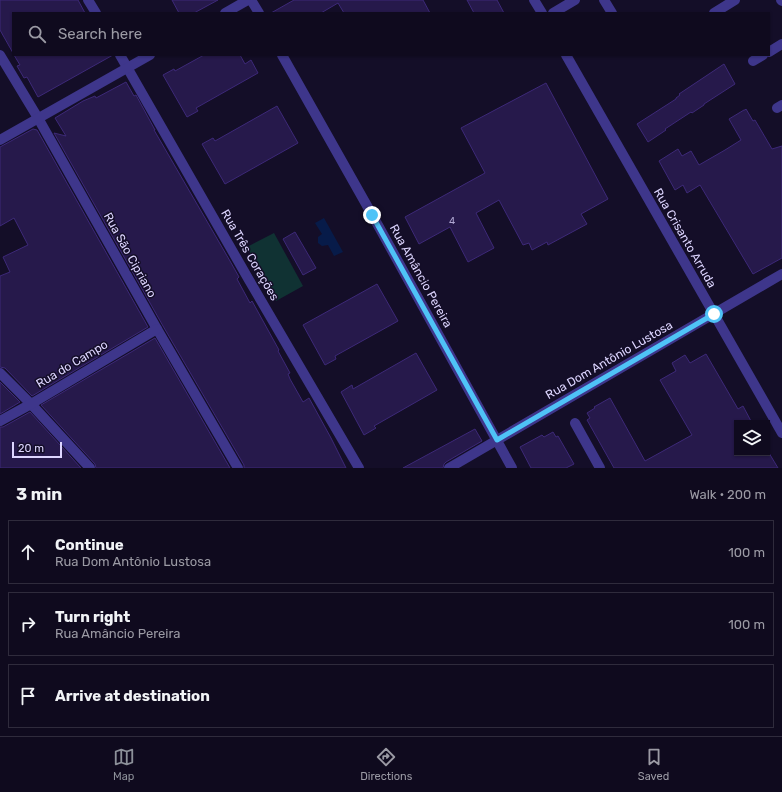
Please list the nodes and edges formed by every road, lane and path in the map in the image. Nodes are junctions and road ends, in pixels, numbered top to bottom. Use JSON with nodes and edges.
{"nodes":[{"id":1,"x":88,"y":0,"type":"edge"},
{"id":2,"x":250,"y":0,"type":"edge"},
{"id":3,"x":534,"y":0,"type":"edge"},
{"id":4,"x":576,"y":0,"type":"edge"},
{"id":5,"x":604,"y":0,"type":"edge"},
{"id":6,"x":735,"y":0,"type":"edge"},
{"id":7,"x":95,"y":12,"type":"edge"},
{"id":8,"x":227,"y":12,"type":"edge"},
{"id":9,"x":257,"y":12,"type":"edge"},
{"id":10,"x":541,"y":12,"type":"edge"},
{"id":11,"x":555,"y":12,"type":"edge"},
{"id":12,"x":611,"y":12,"type":"edge"},
{"id":13,"x":716,"y":12,"type":"edge"},
{"id":14,"x":782,"y":44,"type":"edge"},
{"id":15,"x":770,"y":51,"type":"edge"},
{"id":16,"x":0,"y":55,"type":"edge"},
{"id":17,"x":121,"y":56,"type":"edge"},
{"id":18,"x":148,"y":56,"type":"edge"},
{"id":19,"x":283,"y":56,"type":"edge"},
{"id":20,"x":567,"y":56,"type":"edge"},
{"id":21,"x":761,"y":56,"type":"edge"},
{"id":22,"x":753,"y":61,"type":"dead end"},
{"id":23,"x":128,"y":68,"type":"junction"},
{"id":24,"x":38,"y":118,"type":"junction"},
{"id":25,"x":0,"y":140,"type":"edge"},
{"id":26,"x":782,"y":274,"type":"edge"},
{"id":27,"x":714,"y":314,"type":"junction"},
{"id":28,"x":157,"y":329,"type":"junction"},
{"id":29,"x":0,"y":373,"type":"edge"},
{"id":30,"x":31,"y":404,"type":"junction"},
{"id":31,"x":0,"y":421,"type":"edge"},
{"id":32,"x":575,"y":423,"type":"dead end"},
{"id":33,"x":782,"y":433,"type":"edge"},
{"id":34,"x":497,"y":440,"type":"junction"},
{"id":35,"x":90,"y":468,"type":"edge"},
{"id":36,"x":238,"y":468,"type":"edge"},
{"id":37,"x":358,"y":468,"type":"edge"},
{"id":38,"x":449,"y":468,"type":"edge"},
{"id":39,"x":512,"y":468,"type":"edge"},
{"id":40,"x":600,"y":468,"type":"edge"}],
"edges":[{"from":1,"to":7,"type":"street"},
{"from":2,"to":8,"type":"street"},
{"from":2,"to":9,"type":"street"},
{"from":3,"to":10,"type":"street"},
{"from":4,"to":11,"type":"street"},
{"from":5,"to":12,"type":"street"},
{"from":6,"to":13,"type":"street"},
{"from":14,"to":15,"type":"street"},
{"from":16,"to":24,"type":"street","name":"Rua São Cipriano"},
{"from":17,"to":23,"type":"street","name":"Rua Três Corações"},
{"from":18,"to":23,"type":"street"},
{"from":19,"to":34,"type":"street","name":"Rua Amâncio Pereira"},
{"from":20,"to":27,"type":"street","name":"Rua Crisanto Arruda"},
{"from":21,"to":22,"type":"street"},
{"from":23,"to":24,"type":"street"},
{"from":23,"to":37,"type":"street","name":"Rua Três Corações"},
{"from":24,"to":25,"type":"street"},
{"from":24,"to":28,"type":"street","name":"Rua São Cipriano"},
{"from":26,"to":27,"type":"street","name":"Rua Dom Antônio Lustosa"},
{"from":27,"to":33,"type":"street","name":"Rua Crisanto Arruda"},
{"from":27,"to":34,"type":"street","name":"Rua Dom Antônio Lustosa"},
{"from":28,"to":30,"type":"street","name":"Rua do Campo"},
{"from":28,"to":36,"type":"street","name":"Rua São Cipriano"},
{"from":29,"to":30,"type":"street"},
{"from":30,"to":31,"type":"street","name":"Rua do Campo"},
{"from":30,"to":35,"type":"street"},
{"from":32,"to":40,"type":"street"},
{"from":34,"to":38,"type":"street","name":"Rua Dom Antônio Lustosa"},
{"from":34,"to":39,"type":"street","name":"Rua Amâncio Pereira"}]}
